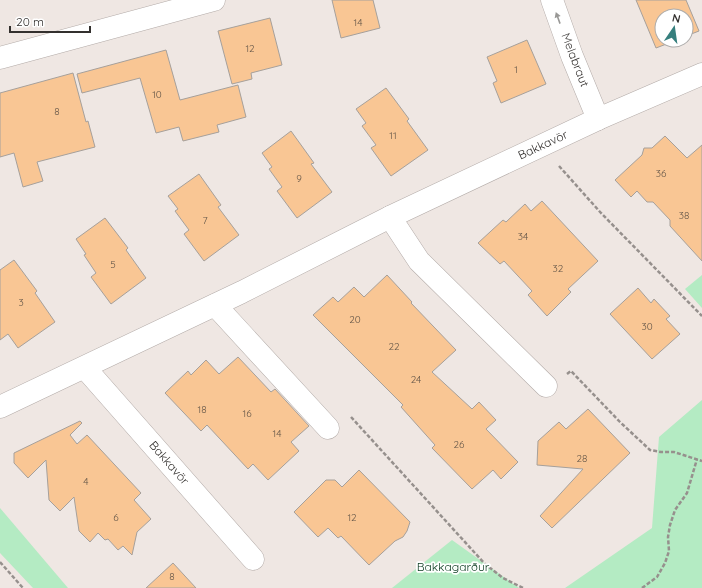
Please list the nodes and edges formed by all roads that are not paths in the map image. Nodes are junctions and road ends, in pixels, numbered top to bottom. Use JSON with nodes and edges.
{"nodes":[{"id":1,"x":214,"y":0,"type":"edge"},
{"id":2,"x":552,"y":0,"type":"edge"},
{"id":3,"x":0,"y":58,"type":"edge"},
{"id":4,"x":700,"y":77,"type":"edge"},
{"id":5,"x":598,"y":119,"type":"junction"},
{"id":6,"x":390,"y":217,"type":"junction"},
{"id":7,"x":215,"y":305,"type":"junction"},
{"id":8,"x":85,"y":368,"type":"junction"},
{"id":9,"x":546,"y":386,"type":"road end"},
{"id":10,"x":0,"y":407,"type":"edge"},
{"id":11,"x":328,"y":428,"type":"dead end"},
{"id":12,"x":253,"y":559,"type":"dead end"}],
"edges":[{"from":1,"to":3,"type":"street"},
{"from":5,"to":2,"type":"street","name":"Melabraut","one_way":true},
{"from":4,"to":5,"type":"street","name":"Bakkavör"},
{"from":5,"to":6,"type":"street","name":"Bakkavör"},
{"from":6,"to":7,"type":"street","name":"Bakkavör"},
{"from":6,"to":9,"type":"street"},
{"from":7,"to":8,"type":"street","name":"Bakkavör"},
{"from":7,"to":11,"type":"street"},
{"from":8,"to":10,"type":"street","name":"Bakkavör"},
{"from":8,"to":12,"type":"street","name":"Bakkavör"}]}
